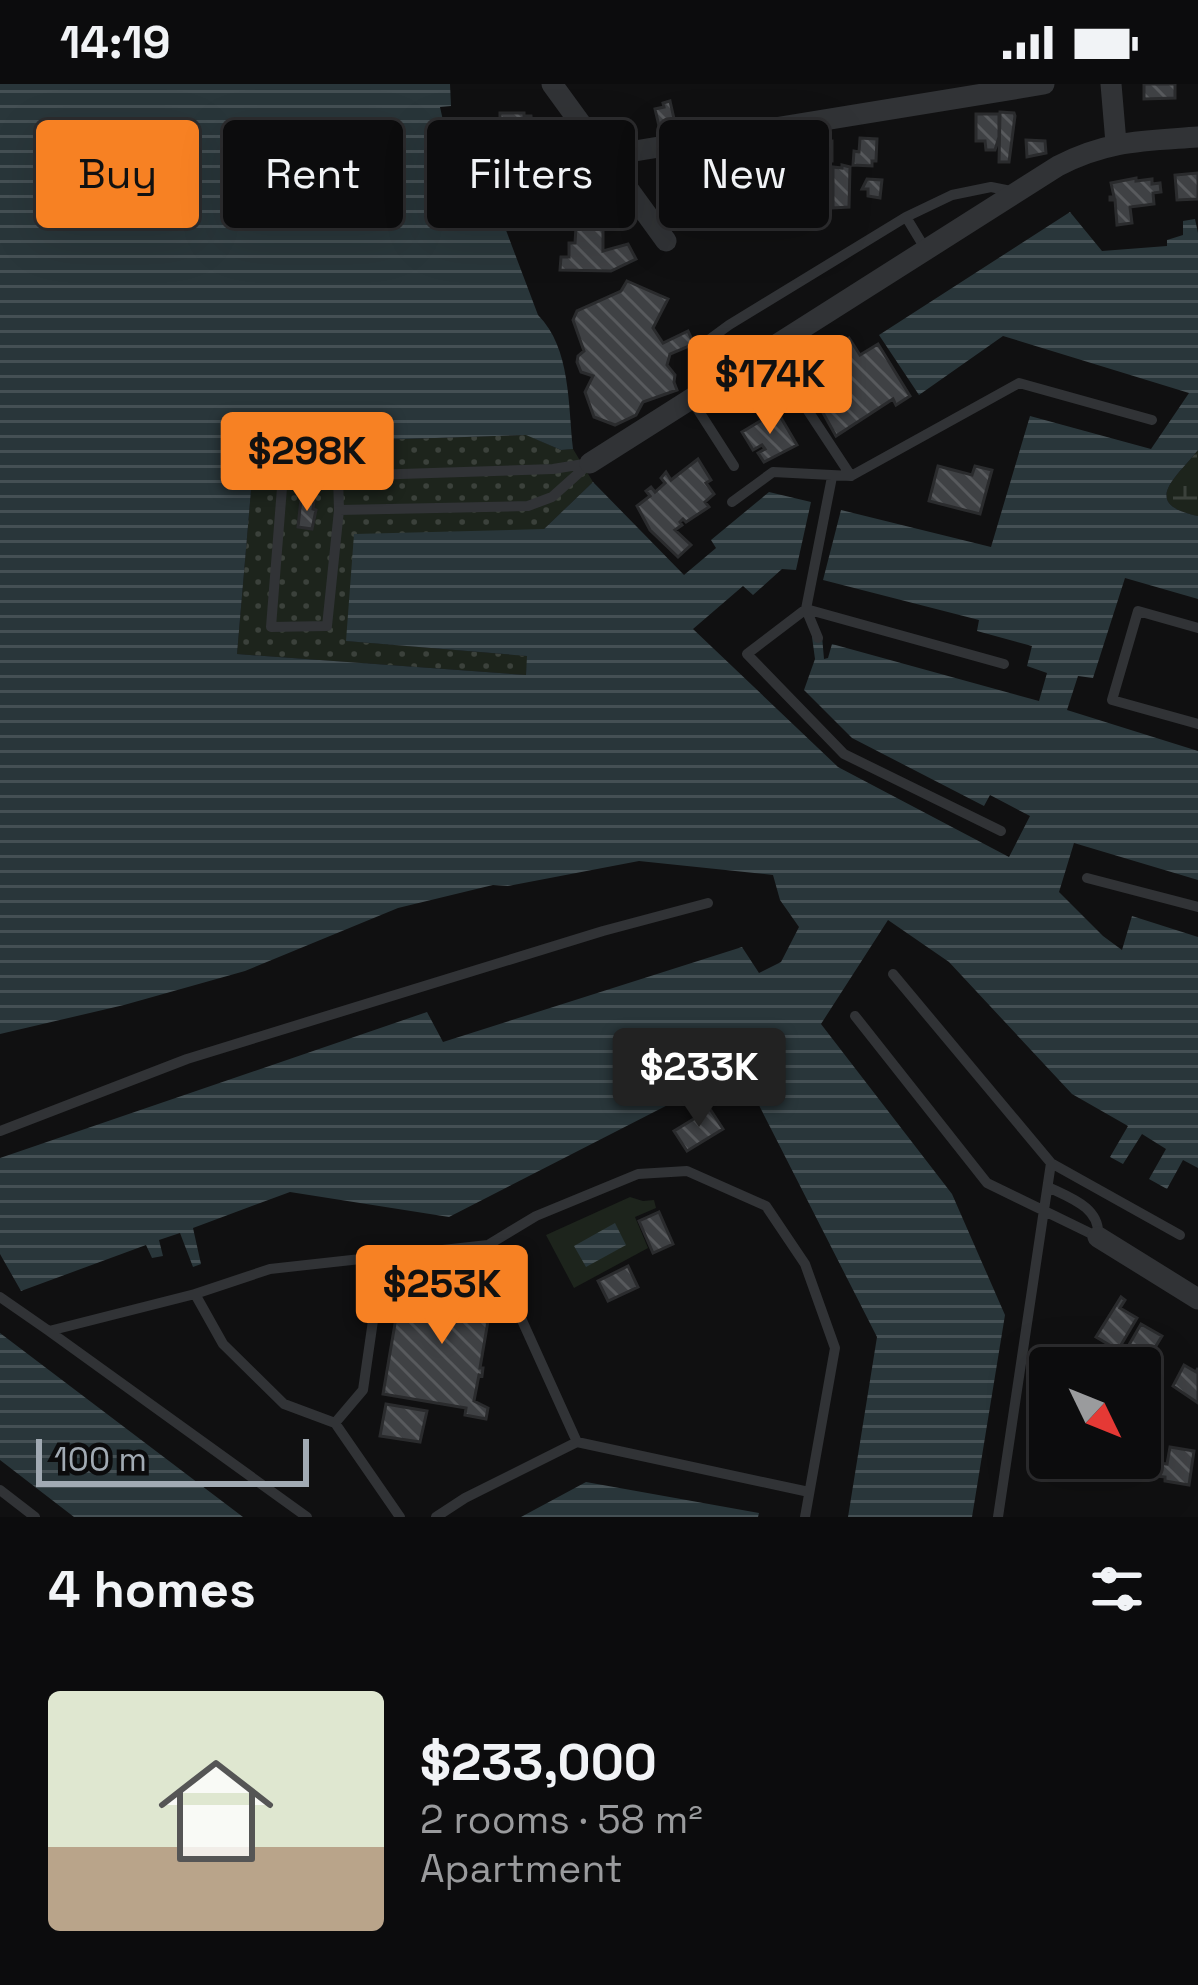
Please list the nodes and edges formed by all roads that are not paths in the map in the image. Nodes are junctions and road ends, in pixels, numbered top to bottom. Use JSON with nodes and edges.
{"nodes":[{"id":1,"x":552,"y":84,"type":"edge"},
{"id":2,"x":1044,"y":84,"type":"edge"},
{"id":3,"x":1111,"y":84,"type":"edge"},
{"id":4,"x":578,"y":120,"type":"edge"},
{"id":5,"x":1198,"y":137,"type":"edge"},
{"id":6,"x":1116,"y":143,"type":"junction"},
{"id":7,"x":635,"y":151,"type":"edge"},
{"id":8,"x":1017,"y":192,"type":"junction"},
{"id":9,"x":635,"y":198,"type":"edge"},
{"id":10,"x":906,"y":217,"type":"junction"},
{"id":11,"x":666,"y":241,"type":"dead end"},
{"id":12,"x":926,"y":250,"type":"junction"},
{"id":13,"x":768,"y":350,"type":"junction"},
{"id":14,"x":700,"y":393,"type":"junction"},
{"id":15,"x":1152,"y":420,"type":"dead end"},
{"id":16,"x":590,"y":463,"type":"junction"},
{"id":17,"x":734,"y":466,"type":"dead end"},
{"id":18,"x":338,"y":476,"type":"junction"},
{"id":19,"x":851,"y":476,"type":"junction"},
{"id":20,"x":832,"y":477,"type":"junction"},
{"id":21,"x":732,"y":502,"type":"dead end"},
{"id":22,"x":339,"y":510,"type":"junction"},
{"id":23,"x":806,"y":609,"type":"junction"},
{"id":24,"x":1198,"y":628,"type":"edge"},
{"id":25,"x":818,"y":638,"type":"dead end"},
{"id":26,"x":1004,"y":664,"type":"dead end"},
{"id":27,"x":1198,"y":724,"type":"edge"},
{"id":28,"x":1000,"y":831,"type":"dead end"},
{"id":29,"x":1087,"y":878,"type":"dead end"},
{"id":30,"x":708,"y":903,"type":"dead end"},
{"id":31,"x":1198,"y":907,"type":"edge"},
{"id":32,"x":893,"y":974,"type":"dead end"},
{"id":33,"x":855,"y":1016,"type":"dead end"},
{"id":34,"x":0,"y":1131,"type":"edge"},
{"id":35,"x":1051,"y":1163,"type":"junction"},
{"id":36,"x":1048,"y":1187,"type":"junction"},
{"id":37,"x":1045,"y":1211,"type":"junction"},
{"id":38,"x":1180,"y":1235,"type":"dead end"},
{"id":39,"x":1098,"y":1237,"type":"junction"},
{"id":40,"x":488,"y":1245,"type":"junction"},
{"id":41,"x":382,"y":1258,"type":"junction"},
{"id":42,"x":195,"y":1294,"type":"junction"},
{"id":43,"x":0,"y":1297,"type":"edge"},
{"id":44,"x":1198,"y":1299,"type":"edge"},
{"id":45,"x":49,"y":1331,"type":"junction"},
{"id":46,"x":335,"y":1423,"type":"junction"},
{"id":47,"x":577,"y":1442,"type":"junction"},
{"id":48,"x":0,"y":1490,"type":"edge"},
{"id":49,"x":809,"y":1492,"type":"junction"},
{"id":50,"x":35,"y":1517,"type":"edge"},
{"id":51,"x":307,"y":1517,"type":"edge"},
{"id":52,"x":400,"y":1517,"type":"edge"},
{"id":53,"x":436,"y":1517,"type":"edge"},
{"id":54,"x":805,"y":1517,"type":"edge"},
{"id":55,"x":998,"y":1517,"type":"edge"}],
"edges":[{"from":1,"to":4,"type":"street"},
{"from":2,"to":7,"type":"street"},
{"from":3,"to":6,"type":"street"},
{"from":5,"to":6,"type":"street"},
{"from":6,"to":8,"type":"street"},
{"from":8,"to":10,"type":"lane"},
{"from":8,"to":12,"type":"street"},
{"from":9,"to":11,"type":"street"},
{"from":10,"to":12,"type":"lane"},
{"from":10,"to":14,"type":"lane"},
{"from":12,"to":13,"type":"street"},
{"from":13,"to":14,"type":"street"},
{"from":13,"to":19,"type":"lane"},
{"from":14,"to":16,"type":"street"},
{"from":14,"to":17,"type":"lane"},
{"from":15,"to":19,"type":"lane"},
{"from":16,"to":18,"type":"lane"},
{"from":16,"to":22,"type":"lane"},
{"from":18,"to":22,"type":"lane"},
{"from":18,"to":22,"type":"lane"},
{"from":19,"to":20,"type":"lane"},
{"from":20,"to":21,"type":"lane"},
{"from":20,"to":23,"type":"lane"},
{"from":23,"to":25,"type":"lane"},
{"from":23,"to":26,"type":"lane"},
{"from":23,"to":28,"type":"lane"},
{"from":24,"to":27,"type":"lane"},
{"from":29,"to":31,"type":"lane"},
{"from":30,"to":34,"type":"lane"},
{"from":32,"to":35,"type":"lane"},
{"from":33,"to":37,"type":"lane"},
{"from":35,"to":36,"type":"lane"},
{"from":35,"to":38,"type":"lane"},
{"from":36,"to":37,"type":"lane"},
{"from":36,"to":39,"type":"lane"},
{"from":37,"to":39,"type":"lane"},
{"from":37,"to":55,"type":"lane"},
{"from":39,"to":44,"type":"street"},
{"from":40,"to":41,"type":"lane"},
{"from":40,"to":47,"type":"lane"},
{"from":40,"to":49,"type":"lane"},
{"from":41,"to":42,"type":"lane"},
{"from":41,"to":46,"type":"lane"},
{"from":42,"to":45,"type":"lane"},
{"from":42,"to":46,"type":"lane"},
{"from":43,"to":45,"type":"lane"},
{"from":45,"to":51,"type":"lane"},
{"from":46,"to":52,"type":"lane"},
{"from":47,"to":49,"type":"lane"},
{"from":47,"to":53,"type":"lane"},
{"from":48,"to":50,"type":"lane"},
{"from":49,"to":54,"type":"lane"}]}
